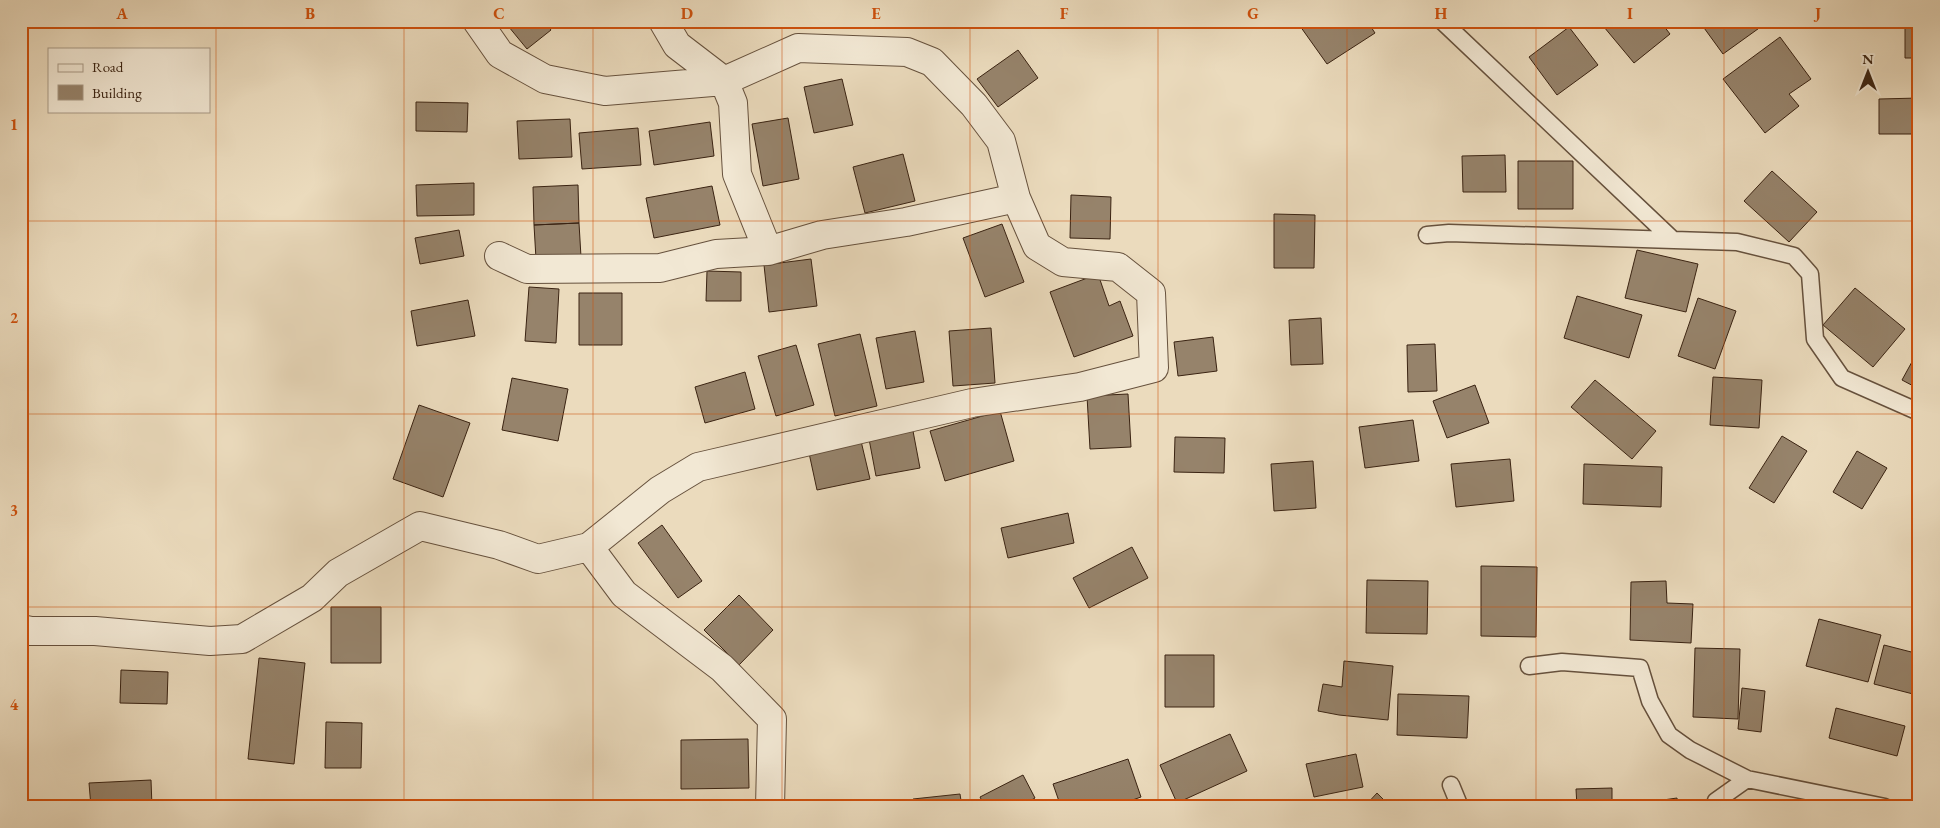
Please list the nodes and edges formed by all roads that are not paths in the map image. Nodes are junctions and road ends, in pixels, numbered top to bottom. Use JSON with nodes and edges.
{"nodes":[{"id":1,"x":477,"y":21,"type":"edge"},
{"id":2,"x":663,"y":21,"type":"edge"},
{"id":3,"x":1442,"y":21,"type":"edge"},
{"id":4,"x":724,"y":81,"type":"junction"},
{"id":5,"x":1016,"y":198,"type":"junction"},
{"id":6,"x":1427,"y":235,"type":"dead end"},
{"id":7,"x":1673,"y":240,"type":"junction"},
{"id":8,"x":768,"y":251,"type":"junction"},
{"id":9,"x":499,"y":256,"type":"dead end"},
{"id":10,"x":1919,"y":412,"type":"edge"},
{"id":11,"x":589,"y":547,"type":"junction"},
{"id":12,"x":21,"y":629,"type":"edge"},
{"id":13,"x":1529,"y":666,"type":"dead end"},
{"id":14,"x":1746,"y":779,"type":"junction"},
{"id":15,"x":1451,"y":785,"type":"dead end"},
{"id":16,"x":770,"y":807,"type":"edge"},
{"id":17,"x":1460,"y":807,"type":"edge"},
{"id":18,"x":1716,"y":807,"type":"edge"},
{"id":19,"x":1885,"y":807,"type":"edge"}],
"edges":[{"from":1,"to":4,"type":"street"},
{"from":2,"to":4,"type":"street"},
{"from":3,"to":7,"type":"lane"},
{"from":4,"to":5,"type":"street"},
{"from":4,"to":8,"type":"street"},
{"from":5,"to":8,"type":"street"},
{"from":5,"to":11,"type":"street"},
{"from":6,"to":7,"type":"lane"},
{"from":7,"to":10,"type":"lane"},
{"from":8,"to":9,"type":"street"},
{"from":11,"to":12,"type":"street"},
{"from":11,"to":16,"type":"street"},
{"from":13,"to":14,"type":"lane"},
{"from":14,"to":18,"type":"lane"},
{"from":14,"to":19,"type":"lane"},
{"from":15,"to":17,"type":"lane"}]}
